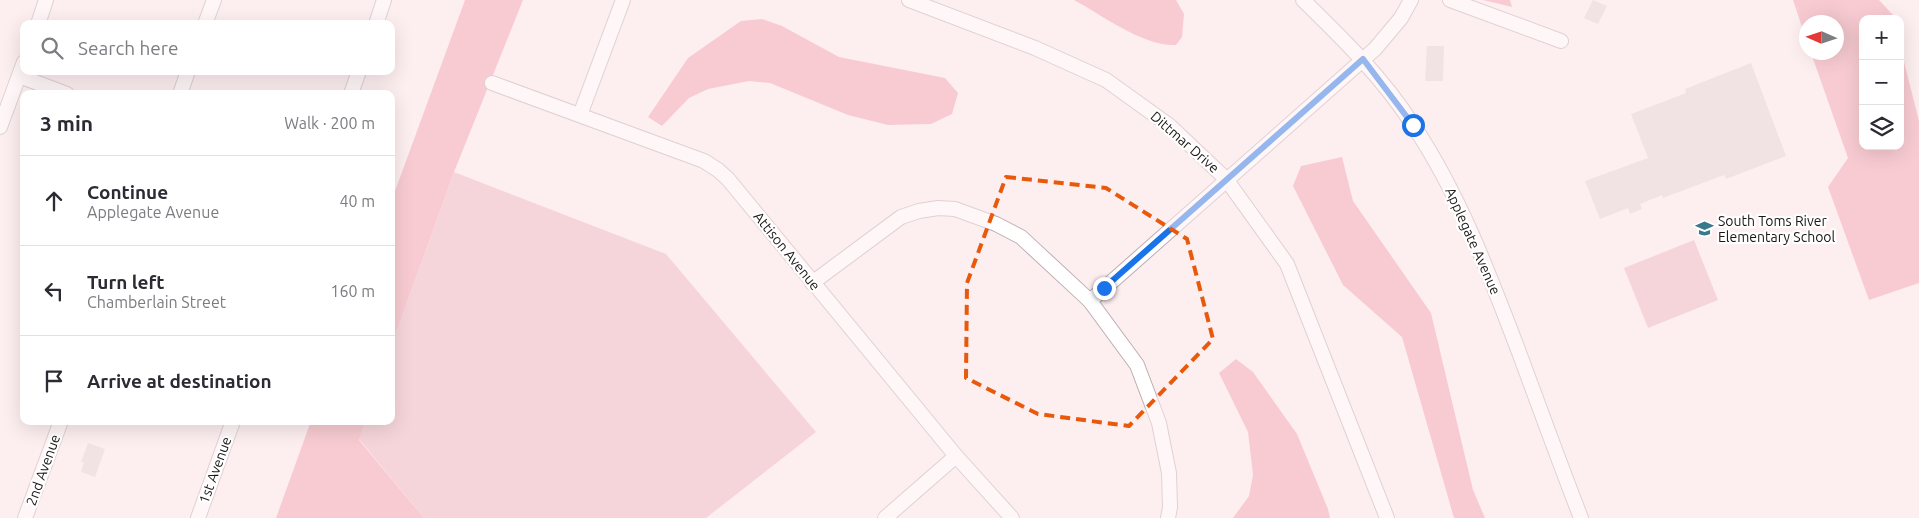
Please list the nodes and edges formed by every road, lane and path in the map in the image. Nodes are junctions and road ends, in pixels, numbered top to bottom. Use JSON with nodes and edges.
{"nodes":[{"id":1,"x":46,"y":0,"type":"edge"},
{"id":2,"x":214,"y":0,"type":"edge"},
{"id":3,"x":384,"y":0,"type":"edge"},
{"id":4,"x":623,"y":0,"type":"edge"},
{"id":5,"x":909,"y":0,"type":"edge"},
{"id":6,"x":1303,"y":0,"type":"edge"},
{"id":7,"x":1411,"y":0,"type":"edge"},
{"id":8,"x":1450,"y":0,"type":"edge"},
{"id":9,"x":39,"y":20,"type":"edge"},
{"id":10,"x":206,"y":20,"type":"edge"},
{"id":11,"x":377,"y":20,"type":"edge"},
{"id":12,"x":1561,"y":41,"type":"dead end"},
{"id":13,"x":1363,"y":59,"type":"junction"},
{"id":14,"x":187,"y":75,"type":"edge"},
{"id":15,"x":357,"y":75,"type":"edge"},
{"id":16,"x":19,"y":76,"type":"joint"},
{"id":17,"x":492,"y":83,"type":"dead end"},
{"id":18,"x":57,"y":90,"type":"edge"},
{"id":19,"x":181,"y":90,"type":"edge"},
{"id":20,"x":352,"y":90,"type":"edge"},
{"id":21,"x":580,"y":114,"type":"junction"},
{"id":22,"x":0,"y":127,"type":"edge"},
{"id":23,"x":1226,"y":180,"type":"junction"},
{"id":24,"x":812,"y":283,"type":"junction"},
{"id":25,"x":1090,"y":301,"type":"junction"},
{"id":26,"x":60,"y":425,"type":"edge"},
{"id":27,"x":232,"y":425,"type":"edge"},
{"id":28,"x":956,"y":456,"type":"junction"},
{"id":29,"x":26,"y":518,"type":"edge"},
{"id":30,"x":198,"y":518,"type":"edge"},
{"id":31,"x":884,"y":518,"type":"edge"},
{"id":32,"x":1012,"y":518,"type":"edge"},
{"id":33,"x":1168,"y":518,"type":"edge"},
{"id":34,"x":1387,"y":518,"type":"edge"},
{"id":35,"x":1581,"y":518,"type":"edge"}],
"edges":[{"from":1,"to":9,"type":"street"},
{"from":2,"to":10,"type":"street"},
{"from":3,"to":11,"type":"street"},
{"from":4,"to":21,"type":"street"},
{"from":5,"to":23,"type":"street","name":"Dittmar Drive"},
{"from":6,"to":13,"type":"street","name":"Applegate Avenue"},
{"from":7,"to":13,"type":"street"},
{"from":8,"to":12,"type":"street"},
{"from":13,"to":23,"type":"street"},
{"from":13,"to":35,"type":"street","name":"Applegate Avenue"},
{"from":14,"to":19,"type":"street"},
{"from":15,"to":20,"type":"street"},
{"from":16,"to":18,"type":"street"},
{"from":16,"to":22,"type":"street"},
{"from":17,"to":21,"type":"street","name":"Attison Avenue"},
{"from":21,"to":24,"type":"street","name":"Attison Avenue"},
{"from":23,"to":25,"type":"street"},
{"from":23,"to":34,"type":"street","name":"Dittmar Drive"},
{"from":24,"to":25,"type":"street"},
{"from":24,"to":28,"type":"street","name":"Attison Avenue"},
{"from":25,"to":33,"type":"street"},
{"from":26,"to":29,"type":"street","name":"2nd Avenue"},
{"from":27,"to":30,"type":"street","name":"1st Avenue"},
{"from":28,"to":31,"type":"street"},
{"from":28,"to":32,"type":"street","name":"Attison Avenue"}]}
